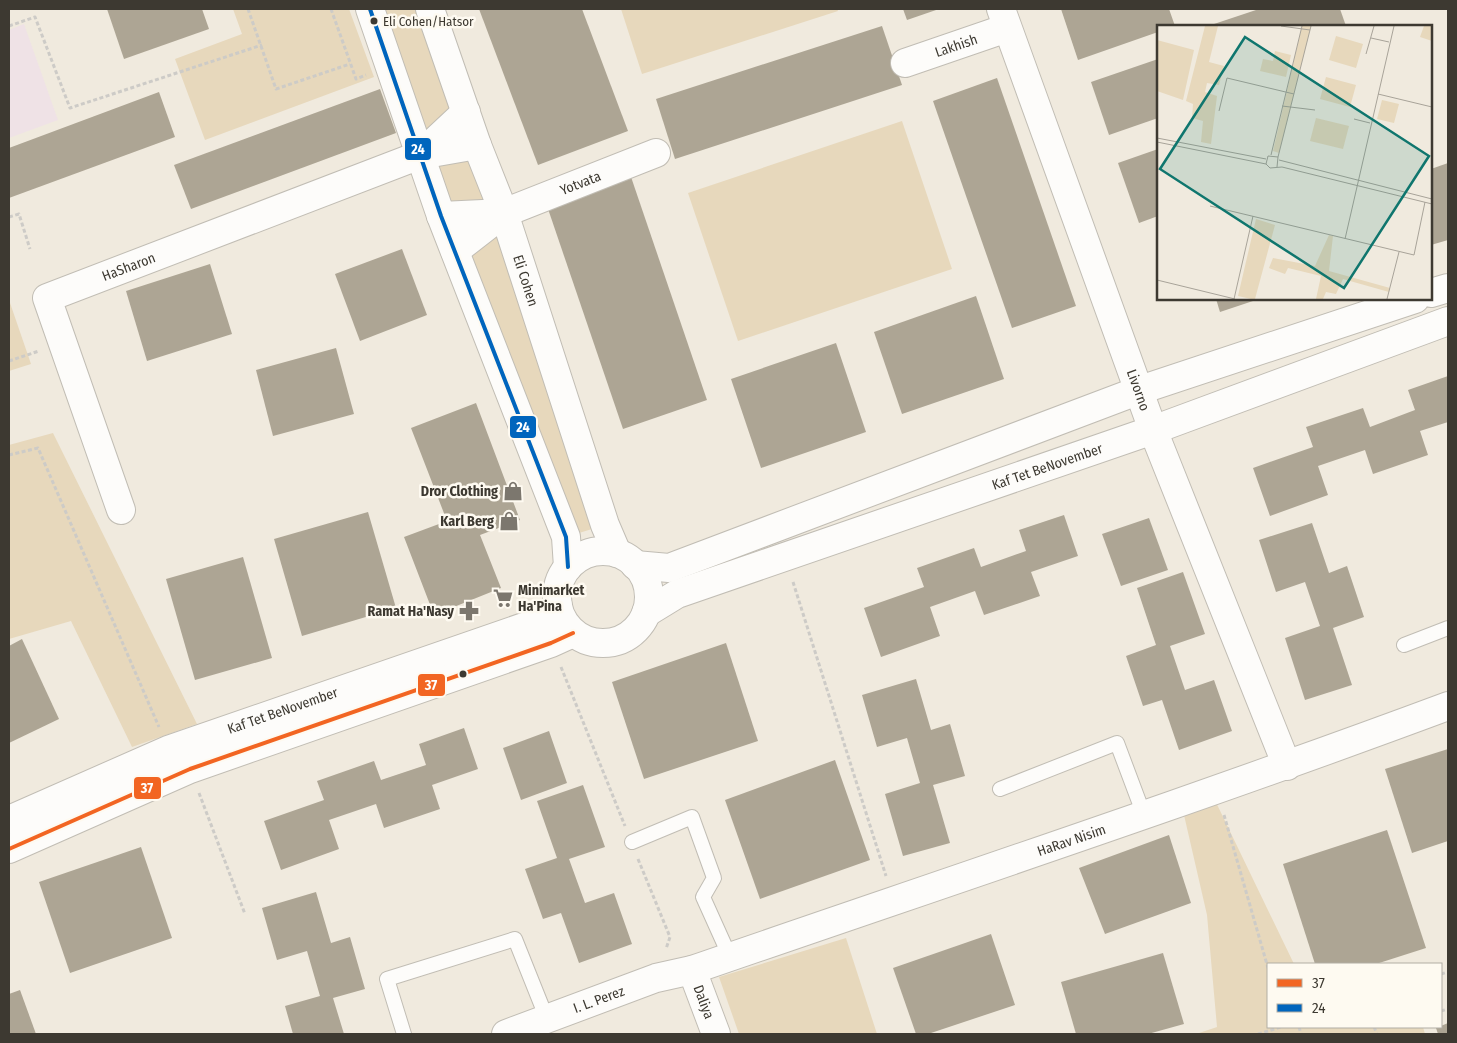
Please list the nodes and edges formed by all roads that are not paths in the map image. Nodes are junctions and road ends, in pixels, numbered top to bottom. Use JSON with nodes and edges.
{"nodes":[{"id":1,"x":370,"y":9,"type":"edge"},
{"id":2,"x":430,"y":9,"type":"edge"},
{"id":3,"x":1004,"y":18,"type":"edge"},
{"id":4,"x":905,"y":63,"type":"dead end"},
{"id":5,"x":466,"y":112,"type":"junction"},
{"id":6,"x":477,"y":145,"type":"junction"},
{"id":7,"x":656,"y":154,"type":"dead end"},
{"id":8,"x":420,"y":155,"type":"junction"},
{"id":9,"x":504,"y":212,"type":"junction"},
{"id":10,"x":441,"y":216,"type":"junction"},
{"id":11,"x":455,"y":251,"type":"junction"},
{"id":12,"x":1448,"y":288,"type":"edge"},
{"id":13,"x":1432,"y":293,"type":"edge"},
{"id":14,"x":1412,"y":300,"type":"edge"},
{"id":15,"x":1448,"y":321,"type":"edge"},
{"id":16,"x":1140,"y":390,"type":"junction"},
{"id":17,"x":1153,"y":430,"type":"junction"},
{"id":18,"x":121,"y":510,"type":"dead end"},
{"id":19,"x":626,"y":559,"type":"junction"},
{"id":20,"x":568,"y":567,"type":"junction"},
{"id":21,"x":558,"y":606,"type":"junction"},
{"id":22,"x":646,"y":613,"type":"junction"},
{"id":23,"x":1447,"y":633,"type":"edge"},
{"id":24,"x":562,"y":638,"type":"junction"},
{"id":25,"x":1404,"y":645,"type":"dead end"},
{"id":26,"x":1448,"y":706,"type":"edge"},
{"id":27,"x":1286,"y":766,"type":"junction"},
{"id":28,"x":1000,"y":789,"type":"dead end"},
{"id":29,"x":1144,"y":815,"type":"junction"},
{"id":30,"x":9,"y":820,"type":"edge"},
{"id":31,"x":632,"y":842,"type":"road end"},
{"id":32,"x":9,"y":849,"type":"edge"},
{"id":33,"x":730,"y":957,"type":"junction"},
{"id":34,"x":692,"y":970,"type":"junction"},
{"id":35,"x":547,"y":1019,"type":"junction"},
{"id":36,"x":404,"y":1034,"type":"edge"},
{"id":37,"x":506,"y":1034,"type":"edge"},
{"id":38,"x":716,"y":1034,"type":"edge"}],
"edges":[{"from":1,"to":8,"type":"street"},
{"from":2,"to":5,"type":"street","name":"Eli Cohen"},
{"from":3,"to":4,"type":"street","name":"Lakhish"},
{"from":3,"to":16,"type":"street","name":"Livorno"},
{"from":5,"to":6,"type":"street","name":"Eli Cohen"},
{"from":5,"to":8,"type":"street","name":"HaSharon"},
{"from":6,"to":8,"type":"street","name":"HaSharon"},
{"from":6,"to":9,"type":"street","name":"Eli Cohen"},
{"from":7,"to":9,"type":"street","name":"Yotvata"},
{"from":8,"to":10,"type":"street"},
{"from":8,"to":18,"type":"street","name":"HaSharon"},
{"from":9,"to":10,"type":"street","name":"Yotvata"},
{"from":9,"to":11,"type":"street","name":"Yotvata"},
{"from":9,"to":19,"type":"street","name":"Eli Cohen"},
{"from":10,"to":11,"type":"street"},
{"from":11,"to":20,"type":"street"},
{"from":12,"to":13,"type":"street"},
{"from":14,"to":16,"type":"street"},
{"from":15,"to":17,"type":"street","name":"Kaf Tet BeNovember"},
{"from":16,"to":17,"type":"street","name":"Livorno"},
{"from":16,"to":19,"type":"street"},
{"from":17,"to":22,"type":"street","name":"Kaf Tet BeNovember"},
{"from":17,"to":27,"type":"street","name":"Livorno"},
{"from":19,"to":20,"type":"street"},
{"from":19,"to":22,"type":"street"},
{"from":20,"to":21,"type":"street"},
{"from":21,"to":24,"type":"street"},
{"from":21,"to":30,"type":"street","name":"Kaf Tet BeNovember"},
{"from":22,"to":24,"type":"street"},
{"from":23,"to":25,"type":"lane"},
{"from":24,"to":32,"type":"street","name":"Kaf Tet BeNovember"},
{"from":26,"to":27,"type":"street","name":"HaRav Nisim"},
{"from":27,"to":29,"type":"street","name":"HaRav Nisim"},
{"from":28,"to":29,"type":"lane"},
{"from":29,"to":33,"type":"street","name":"HaRav Nisim"},
{"from":31,"to":33,"type":"lane"},
{"from":33,"to":34,"type":"street","name":"HaRav Nisim"},
{"from":34,"to":35,"type":"street","name":"I. L. Perez"},
{"from":34,"to":38,"type":"street","name":"Daliya"},
{"from":35,"to":36,"type":"lane"},
{"from":35,"to":37,"type":"street","name":"I. L. Perez"}]}
